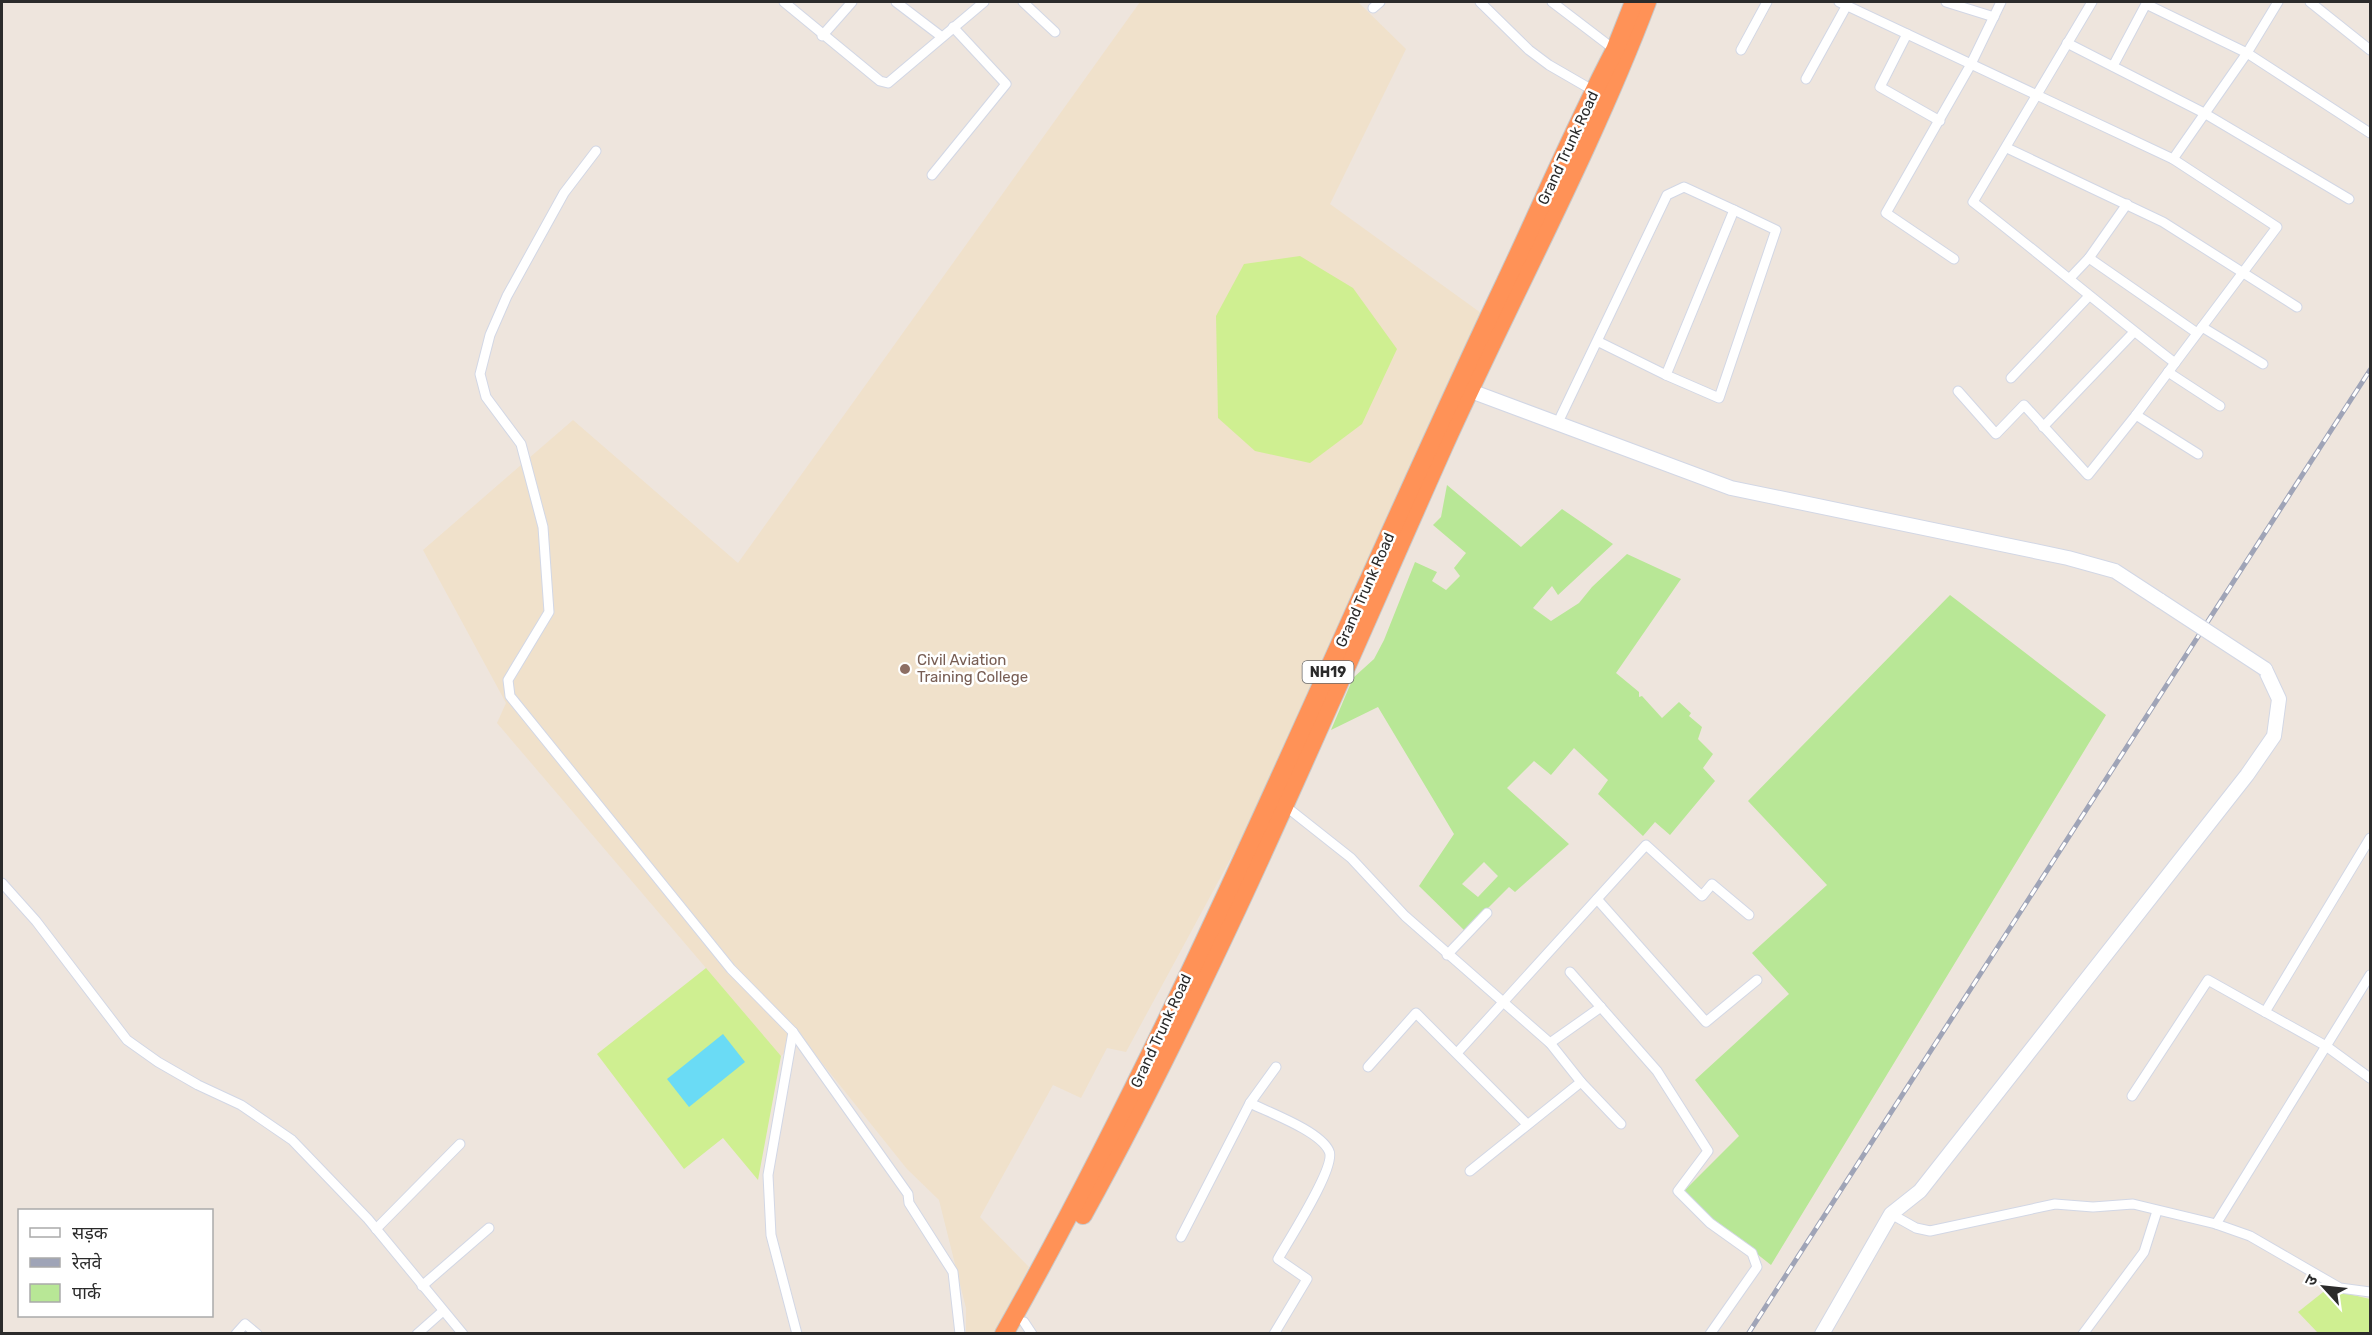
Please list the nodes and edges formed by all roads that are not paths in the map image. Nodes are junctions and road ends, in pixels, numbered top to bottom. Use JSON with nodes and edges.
{"nodes":[{"id":1,"x":784,"y":2,"type":"edge"},
{"id":2,"x":852,"y":2,"type":"edge"},
{"id":3,"x":896,"y":2,"type":"edge"},
{"id":4,"x":984,"y":2,"type":"edge"},
{"id":5,"x":1023,"y":2,"type":"edge"},
{"id":6,"x":1480,"y":2,"type":"edge"},
{"id":7,"x":1552,"y":2,"type":"edge"},
{"id":8,"x":1634,"y":2,"type":"edge"},
{"id":9,"x":1647,"y":2,"type":"edge"},
{"id":10,"x":1767,"y":2,"type":"edge"},
{"id":11,"x":1946,"y":2,"type":"edge"},
{"id":12,"x":2001,"y":2,"type":"edge"},
{"id":13,"x":2092,"y":2,"type":"edge"},
{"id":14,"x":2278,"y":2,"type":"edge"},
{"id":15,"x":2310,"y":2,"type":"edge"},
{"id":16,"x":1843,"y":3,"type":"edge"},
{"id":17,"x":1994,"y":17,"type":"junction"},
{"id":18,"x":953,"y":27,"type":"junction"},
{"id":19,"x":1055,"y":32,"type":"dead end"},
{"id":20,"x":1907,"y":34,"type":"junction"},
{"id":21,"x":822,"y":36,"type":"junction"},
{"id":22,"x":942,"y":37,"type":"junction"},
{"id":23,"x":2067,"y":43,"type":"junction"},
{"id":24,"x":1615,"y":50,"type":"junction"},
{"id":25,"x":1741,"y":50,"type":"dead end"},
{"id":26,"x":2370,"y":50,"type":"edge"},
{"id":27,"x":2247,"y":53,"type":"junction"},
{"id":28,"x":1970,"y":66,"type":"junction"},
{"id":29,"x":2113,"y":66,"type":"junction"},
{"id":30,"x":1806,"y":79,"type":"dead end"},
{"id":31,"x":1594,"y":91,"type":"junction"},
{"id":32,"x":2035,"y":96,"type":"junction"},
{"id":33,"x":2204,"y":113,"type":"junction"},
{"id":34,"x":1940,"y":121,"type":"junction"},
{"id":35,"x":2370,"y":133,"type":"edge"},
{"id":36,"x":2007,"y":148,"type":"junction"},
{"id":37,"x":596,"y":151,"type":"dead end"},
{"id":38,"x":2173,"y":159,"type":"junction"},
{"id":39,"x":932,"y":175,"type":"dead end"},
{"id":40,"x":2349,"y":199,"type":"dead end"},
{"id":41,"x":2127,"y":204,"type":"junction"},
{"id":42,"x":1734,"y":210,"type":"junction"},
{"id":43,"x":2089,"y":258,"type":"junction"},
{"id":44,"x":1954,"y":259,"type":"dead end"},
{"id":45,"x":2244,"y":273,"type":"junction"},
{"id":46,"x":2071,"y":277,"type":"junction"},
{"id":47,"x":2089,"y":296,"type":"junction"},
{"id":48,"x":2297,"y":307,"type":"dead end"},
{"id":49,"x":2200,"y":330,"type":"junction"},
{"id":50,"x":2134,"y":332,"type":"junction"},
{"id":51,"x":1597,"y":340,"type":"junction"},
{"id":52,"x":2175,"y":363,"type":"junction"},
{"id":53,"x":2264,"y":364,"type":"dead end"},
{"id":54,"x":2168,"y":372,"type":"junction"},
{"id":55,"x":1666,"y":375,"type":"junction"},
{"id":56,"x":2011,"y":378,"type":"dead end"},
{"id":57,"x":1463,"y":388,"type":"junction"},
{"id":58,"x":1958,"y":391,"type":"dead end"},
{"id":59,"x":2220,"y":406,"type":"dead end"},
{"id":60,"x":2136,"y":415,"type":"junction"},
{"id":61,"x":1558,"y":423,"type":"junction"},
{"id":62,"x":2043,"y":427,"type":"junction"},
{"id":63,"x":2198,"y":454,"type":"dead end"},
{"id":64,"x":1284,"y":805,"type":"junction"},
{"id":65,"x":2370,"y":838,"type":"edge"},
{"id":66,"x":2,"y":884,"type":"edge"},
{"id":67,"x":1597,"y":899,"type":"junction"},
{"id":68,"x":1487,"y":913,"type":"dead end"},
{"id":69,"x":1749,"y":915,"type":"dead end"},
{"id":70,"x":1447,"y":955,"type":"junction"},
{"id":71,"x":1570,"y":972,"type":"dead end"},
{"id":72,"x":2370,"y":975,"type":"edge"},
{"id":73,"x":1757,"y":980,"type":"dead end"},
{"id":74,"x":1501,"y":1003,"type":"junction"},
{"id":75,"x":1601,"y":1007,"type":"junction"},
{"id":76,"x":2265,"y":1012,"type":"junction"},
{"id":77,"x":793,"y":1032,"type":"junction"},
{"id":78,"x":1550,"y":1044,"type":"junction"},
{"id":79,"x":2326,"y":1046,"type":"junction"},
{"id":80,"x":1457,"y":1053,"type":"junction"},
{"id":81,"x":1276,"y":1067,"type":"dead end"},
{"id":82,"x":1368,"y":1067,"type":"dead end"},
{"id":83,"x":2370,"y":1078,"type":"edge"},
{"id":84,"x":1581,"y":1082,"type":"junction"},
{"id":85,"x":2132,"y":1096,"type":"dead end"},
{"id":86,"x":1250,"y":1103,"type":"junction"},
{"id":87,"x":1527,"y":1124,"type":"junction"},
{"id":88,"x":1621,"y":1124,"type":"dead end"},
{"id":89,"x":460,"y":1144,"type":"dead end"},
{"id":90,"x":1470,"y":1171,"type":"dead end"},
{"id":91,"x":2157,"y":1211,"type":"junction"},
{"id":92,"x":1891,"y":1214,"type":"junction"},
{"id":93,"x":2216,"y":1224,"type":"junction"},
{"id":94,"x":489,"y":1228,"type":"dead end"},
{"id":95,"x":376,"y":1229,"type":"junction"},
{"id":96,"x":1181,"y":1237,"type":"dead end"},
{"id":97,"x":422,"y":1286,"type":"junction"},
{"id":98,"x":2370,"y":1292,"type":"edge"},
{"id":99,"x":443,"y":1311,"type":"junction"},
{"id":100,"x":1025,"y":1330,"type":"edge"},
{"id":101,"x":236,"y":1334,"type":"edge"},
{"id":102,"x":257,"y":1334,"type":"edge"},
{"id":103,"x":417,"y":1334,"type":"edge"},
{"id":104,"x":463,"y":1334,"type":"edge"},
{"id":105,"x":797,"y":1334,"type":"edge"},
{"id":106,"x":960,"y":1334,"type":"edge"},
{"id":107,"x":1004,"y":1334,"type":"edge"},
{"id":108,"x":1274,"y":1334,"type":"edge"},
{"id":109,"x":1710,"y":1334,"type":"edge"},
{"id":110,"x":1822,"y":1334,"type":"edge"},
{"id":111,"x":2083,"y":1334,"type":"edge"}],
"edges":[{"from":1,"to":21,"type":"street"},
{"from":2,"to":21,"type":"street"},
{"from":3,"to":22,"type":"street"},
{"from":4,"to":18,"type":"street"},
{"from":5,"to":19,"type":"street"},
{"from":6,"to":31,"type":"street"},
{"from":7,"to":24,"type":"street"},
{"from":8,"to":24,"type":"highway","name":"Grand Trunk Road","number":"NH19"},
{"from":9,"to":57,"type":"highway","name":"Grand Trunk Road","number":"NH19"},
{"from":10,"to":25,"type":"street"},
{"from":11,"to":17,"type":"street"},
{"from":12,"to":17,"type":"street"},
{"from":13,"to":23,"type":"street"},
{"from":14,"to":27,"type":"street"},
{"from":15,"to":26,"type":"street"},
{"from":16,"to":20,"type":"street"},
{"from":16,"to":30,"type":"street"},
{"from":17,"to":28,"type":"street"},
{"from":18,"to":22,"type":"street"},
{"from":18,"to":39,"type":"street"},
{"from":20,"to":28,"type":"street"},
{"from":20,"to":34,"type":"street"},
{"from":21,"to":22,"type":"street"},
{"from":23,"to":29,"type":"street"},
{"from":23,"to":32,"type":"street"},
{"from":24,"to":31,"type":"highway","name":"Grand Trunk Road","number":"NH19"},
{"from":27,"to":29,"type":"street"},
{"from":27,"to":33,"type":"street"},
{"from":27,"to":35,"type":"street"},
{"from":28,"to":32,"type":"street"},
{"from":28,"to":34,"type":"street"},
{"from":29,"to":33,"type":"street"},
{"from":31,"to":57,"type":"highway","name":"Grand Trunk Road","number":"NH19"},
{"from":32,"to":36,"type":"street"},
{"from":32,"to":38,"type":"street"},
{"from":33,"to":38,"type":"street"},
{"from":33,"to":40,"type":"street"},
{"from":34,"to":44,"type":"street"},
{"from":36,"to":41,"type":"street"},
{"from":36,"to":46,"type":"street"},
{"from":37,"to":77,"type":"street"},
{"from":38,"to":45,"type":"street"},
{"from":41,"to":43,"type":"street"},
{"from":41,"to":45,"type":"street"},
{"from":42,"to":51,"type":"street"},
{"from":42,"to":55,"type":"street"},
{"from":42,"to":55,"type":"street"},
{"from":43,"to":46,"type":"street"},
{"from":43,"to":49,"type":"street"},
{"from":45,"to":48,"type":"street"},
{"from":45,"to":49,"type":"street"},
{"from":46,"to":47,"type":"street"},
{"from":47,"to":50,"type":"street"},
{"from":47,"to":56,"type":"street"},
{"from":49,"to":52,"type":"street"},
{"from":49,"to":53,"type":"street"},
{"from":50,"to":52,"type":"street"},
{"from":50,"to":62,"type":"street"},
{"from":51,"to":55,"type":"street"},
{"from":51,"to":61,"type":"street"},
{"from":52,"to":54,"type":"street"},
{"from":54,"to":59,"type":"street"},
{"from":54,"to":60,"type":"street"},
{"from":57,"to":61,"type":"main road"},
{"from":57,"to":64,"type":"highway","name":"Grand Trunk Road","number":"NH19"},
{"from":57,"to":107,"type":"highway","name":"Grand Trunk Road","number":"NH19"},
{"from":58,"to":62,"type":"street"},
{"from":60,"to":62,"type":"street"},
{"from":60,"to":63,"type":"street"},
{"from":61,"to":92,"type":"main road","bridge":true},
{"from":64,"to":70,"type":"street"},
{"from":64,"to":100,"type":"highway","name":"Grand Trunk Road","number":"NH19"},
{"from":65,"to":76,"type":"street"},
{"from":66,"to":95,"type":"street"},
{"from":67,"to":69,"type":"street"},
{"from":67,"to":73,"type":"street"},
{"from":67,"to":74,"type":"street"},
{"from":68,"to":70,"type":"street"},
{"from":70,"to":74,"type":"street"},
{"from":71,"to":75,"type":"street"},
{"from":72,"to":79,"type":"street"},
{"from":74,"to":78,"type":"street"},
{"from":74,"to":80,"type":"street"},
{"from":75,"to":78,"type":"street"},
{"from":75,"to":109,"type":"street"},
{"from":76,"to":79,"type":"street"},
{"from":76,"to":85,"type":"street"},
{"from":77,"to":105,"type":"street"},
{"from":77,"to":106,"type":"street"},
{"from":78,"to":84,"type":"street"},
{"from":79,"to":83,"type":"street"},
{"from":79,"to":93,"type":"street"},
{"from":80,"to":82,"type":"street"},
{"from":80,"to":87,"type":"street"},
{"from":81,"to":86,"type":"street"},
{"from":84,"to":87,"type":"street"},
{"from":84,"to":88,"type":"street"},
{"from":86,"to":96,"type":"street"},
{"from":86,"to":108,"type":"street"},
{"from":87,"to":90,"type":"street"},
{"from":89,"to":95,"type":"street"},
{"from":91,"to":92,"type":"street"},
{"from":91,"to":93,"type":"street"},
{"from":91,"to":111,"type":"street"},
{"from":92,"to":110,"type":"main road"},
{"from":93,"to":98,"type":"street"},
{"from":94,"to":97,"type":"street"},
{"from":95,"to":97,"type":"street"},
{"from":97,"to":99,"type":"street"},
{"from":99,"to":103,"type":"street"},
{"from":99,"to":104,"type":"street"},
{"from":101,"to":102,"type":"street"}]}
